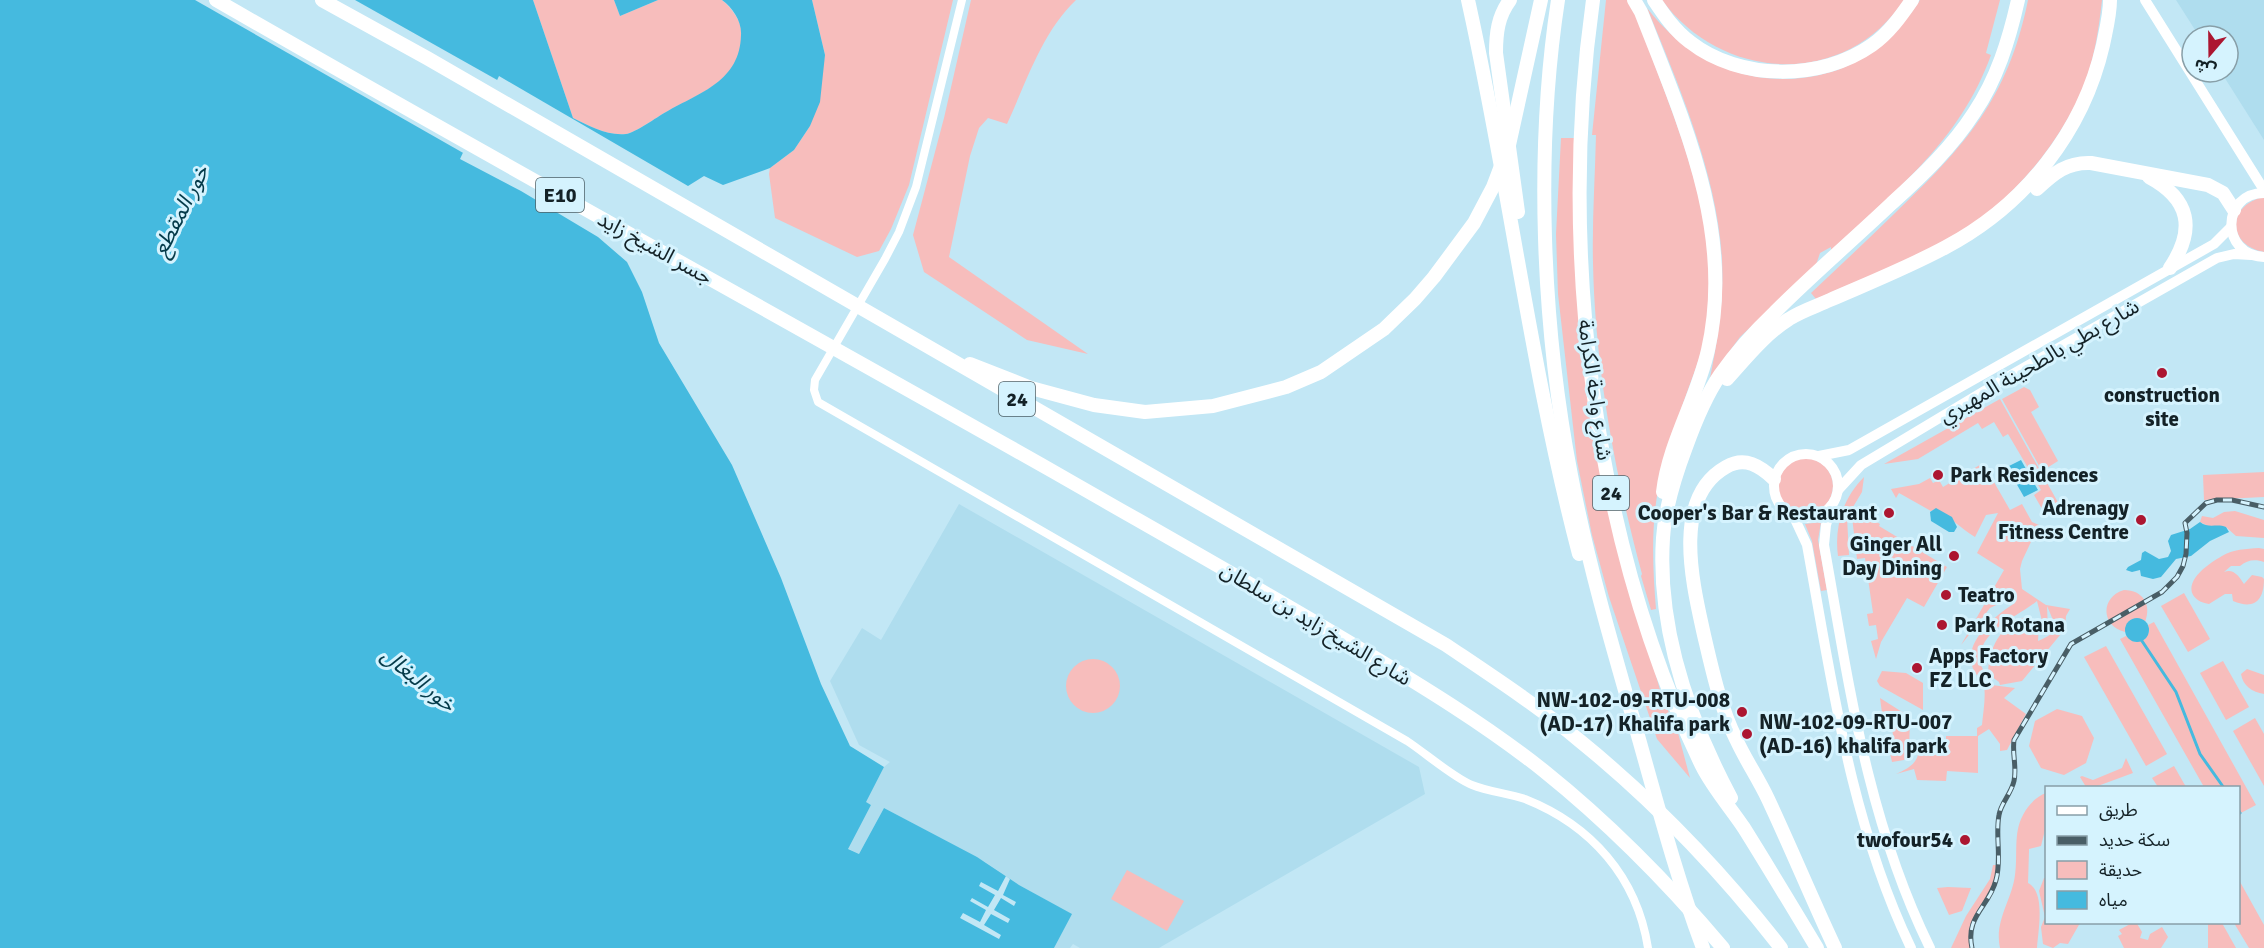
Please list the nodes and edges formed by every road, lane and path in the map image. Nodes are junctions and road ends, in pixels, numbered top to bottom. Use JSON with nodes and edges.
{"nodes":[{"id":1,"x":216,"y":0,"type":"edge"},
{"id":2,"x":322,"y":0,"type":"edge"},
{"id":3,"x":962,"y":0,"type":"edge"},
{"id":4,"x":1468,"y":0,"type":"edge"},
{"id":5,"x":1510,"y":0,"type":"edge"},
{"id":6,"x":1541,"y":0,"type":"edge"},
{"id":7,"x":1558,"y":0,"type":"edge"},
{"id":8,"x":1593,"y":0,"type":"edge"},
{"id":9,"x":1634,"y":0,"type":"edge"},
{"id":10,"x":1653,"y":0,"type":"edge"},
{"id":11,"x":1912,"y":0,"type":"edge"},
{"id":12,"x":2018,"y":0,"type":"edge"},
{"id":13,"x":2110,"y":0,"type":"edge"},
{"id":14,"x":2145,"y":0,"type":"edge"},
{"id":15,"x":2139,"y":172,"type":"junction"},
{"id":16,"x":2264,"y":192,"type":"edge"},
{"id":17,"x":2234,"y":210,"type":"junction"},
{"id":18,"x":2231,"y":227,"type":"junction"},
{"id":19,"x":2251,"y":255,"type":"junction"},
{"id":20,"x":2264,"y":257,"type":"edge"},
{"id":21,"x":1518,"y":259,"type":"junction"},
{"id":22,"x":1902,"y":268,"type":"junction"},
{"id":23,"x":2170,"y":268,"type":"junction"},
{"id":24,"x":930,"y":349,"type":"junction"},
{"id":25,"x":906,"y":388,"type":"joint"},
{"id":26,"x":1691,"y":433,"type":"junction"},
{"id":27,"x":1818,"y":456,"type":"junction"},
{"id":28,"x":1774,"y":479,"type":"junction"},
{"id":29,"x":1838,"y":490,"type":"junction"},
{"id":30,"x":1832,"y":505,"type":"junction"},
{"id":31,"x":1793,"y":515,"type":"junction"},
{"id":32,"x":1663,"y":536,"type":"junction"},
{"id":33,"x":1603,"y":614,"type":"junction"},
{"id":34,"x":1742,"y":825,"type":"junction"},
{"id":35,"x":1648,"y":948,"type":"edge"},
{"id":36,"x":1703,"y":948,"type":"edge"},
{"id":37,"x":1723,"y":948,"type":"edge"},
{"id":38,"x":1781,"y":948,"type":"edge"},
{"id":39,"x":1817,"y":948,"type":"edge"},
{"id":40,"x":1835,"y":948,"type":"edge"},
{"id":41,"x":1911,"y":948,"type":"edge"},
{"id":42,"x":1930,"y":948,"type":"edge"}],
"edges":[{"from":1,"to":25,"type":"highway","name":"جسر الشيخ زايد","number":"E10"},
{"from":2,"to":24,"type":"highway","number":"E10"},
{"from":3,"to":35,"type":"street"},
{"from":4,"to":21,"type":"highway"},
{"from":5,"to":21,"type":"highway"},
{"from":6,"to":24,"type":"highway"},
{"from":7,"to":33,"type":"highway","name":"شارع واحة الكرامة","number":"24"},
{"from":8,"to":34,"type":"highway","name":"شارع واحة الكرامة","number":"24"},
{"from":9,"to":32,"type":"highway"},
{"from":10,"to":11,"type":"highway"},
{"from":12,"to":26,"type":"highway"},
{"from":13,"to":22,"type":"highway"},
{"from":14,"to":16,"type":"street"},
{"from":15,"to":17,"type":"highway"},
{"from":15,"to":22,"type":"highway"},
{"from":15,"to":23,"type":"highway"},
{"from":16,"to":17,"type":"street"},
{"from":17,"to":18,"type":"street"},
{"from":18,"to":19,"type":"street"},
{"from":18,"to":23,"type":"street","name":"شارع بطي بالطحينة المهيري"},
{"from":19,"to":20,"type":"street","name":"شارع بطي بالطحينة المهيري"},
{"from":19,"to":29,"type":"street","name":"شارع بطي بالطحينة المهيري"},
{"from":21,"to":33,"type":"highway"},
{"from":22,"to":26,"type":"highway"},
{"from":23,"to":27,"type":"street","name":"شارع بطي بالطحينة المهيري"},
{"from":24,"to":38,"type":"highway","number":"24"},
{"from":25,"to":37,"type":"highway","name":"شارع الشيخ زايد بن سلطان","number":"24"},
{"from":26,"to":32,"type":"highway"},
{"from":27,"to":28,"type":"street"},
{"from":27,"to":29,"type":"street"},
{"from":28,"to":31,"type":"street"},
{"from":28,"to":40,"type":"highway"},
{"from":29,"to":30,"type":"street"},
{"from":30,"to":31,"type":"street"},
{"from":30,"to":42,"type":"street"},
{"from":31,"to":41,"type":"street"},
{"from":32,"to":34,"type":"highway"},
{"from":33,"to":36,"type":"highway","number":"24"},
{"from":34,"to":39,"type":"highway","number":"24"}]}
